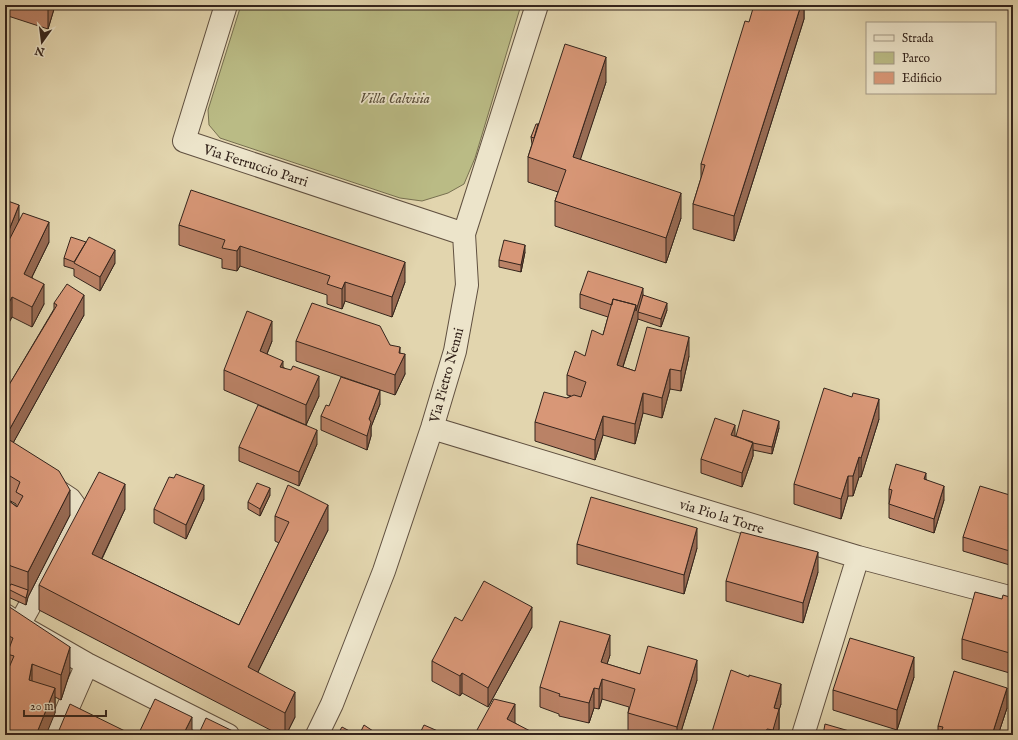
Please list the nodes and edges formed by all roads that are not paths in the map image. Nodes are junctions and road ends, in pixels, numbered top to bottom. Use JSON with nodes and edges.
{"nodes":[{"id":1,"x":226,"y":5,"type":"edge"},
{"id":2,"x":537,"y":5,"type":"edge"},
{"id":3,"x":464,"y":234,"type":"junction"},
{"id":4,"x":432,"y":428,"type":"junction"},
{"id":5,"x":5,"y":456,"type":"edge"},
{"id":6,"x":858,"y":557,"type":"junction"},
{"id":7,"x":1013,"y":598,"type":"edge"},
{"id":8,"x":12,"y":620,"type":"edge"},
{"id":9,"x":87,"y":664,"type":"junction"},
{"id":10,"x":56,"y":735,"type":"edge"},
{"id":11,"x":228,"y":735,"type":"edge"},
{"id":12,"x":317,"y":735,"type":"edge"},
{"id":13,"x":802,"y":735,"type":"edge"}],
"edges":[{"from":1,"to":3,"type":"street","name":"Via Ferruccio Parri"},
{"from":2,"to":3,"type":"street","name":"Via Pietro Nenni"},
{"from":3,"to":4,"type":"street","name":"Via Pietro Nenni"},
{"from":4,"to":6,"type":"street","name":"via Pio la Torre"},
{"from":4,"to":12,"type":"street","name":"Via Pietro Nenni"},
{"from":5,"to":8,"type":"street"},
{"from":6,"to":7,"type":"street","name":"via Pio la Torre"},
{"from":6,"to":13,"type":"street"},
{"from":8,"to":9,"type":"street"},
{"from":9,"to":10,"type":"street"},
{"from":9,"to":11,"type":"street"}]}
